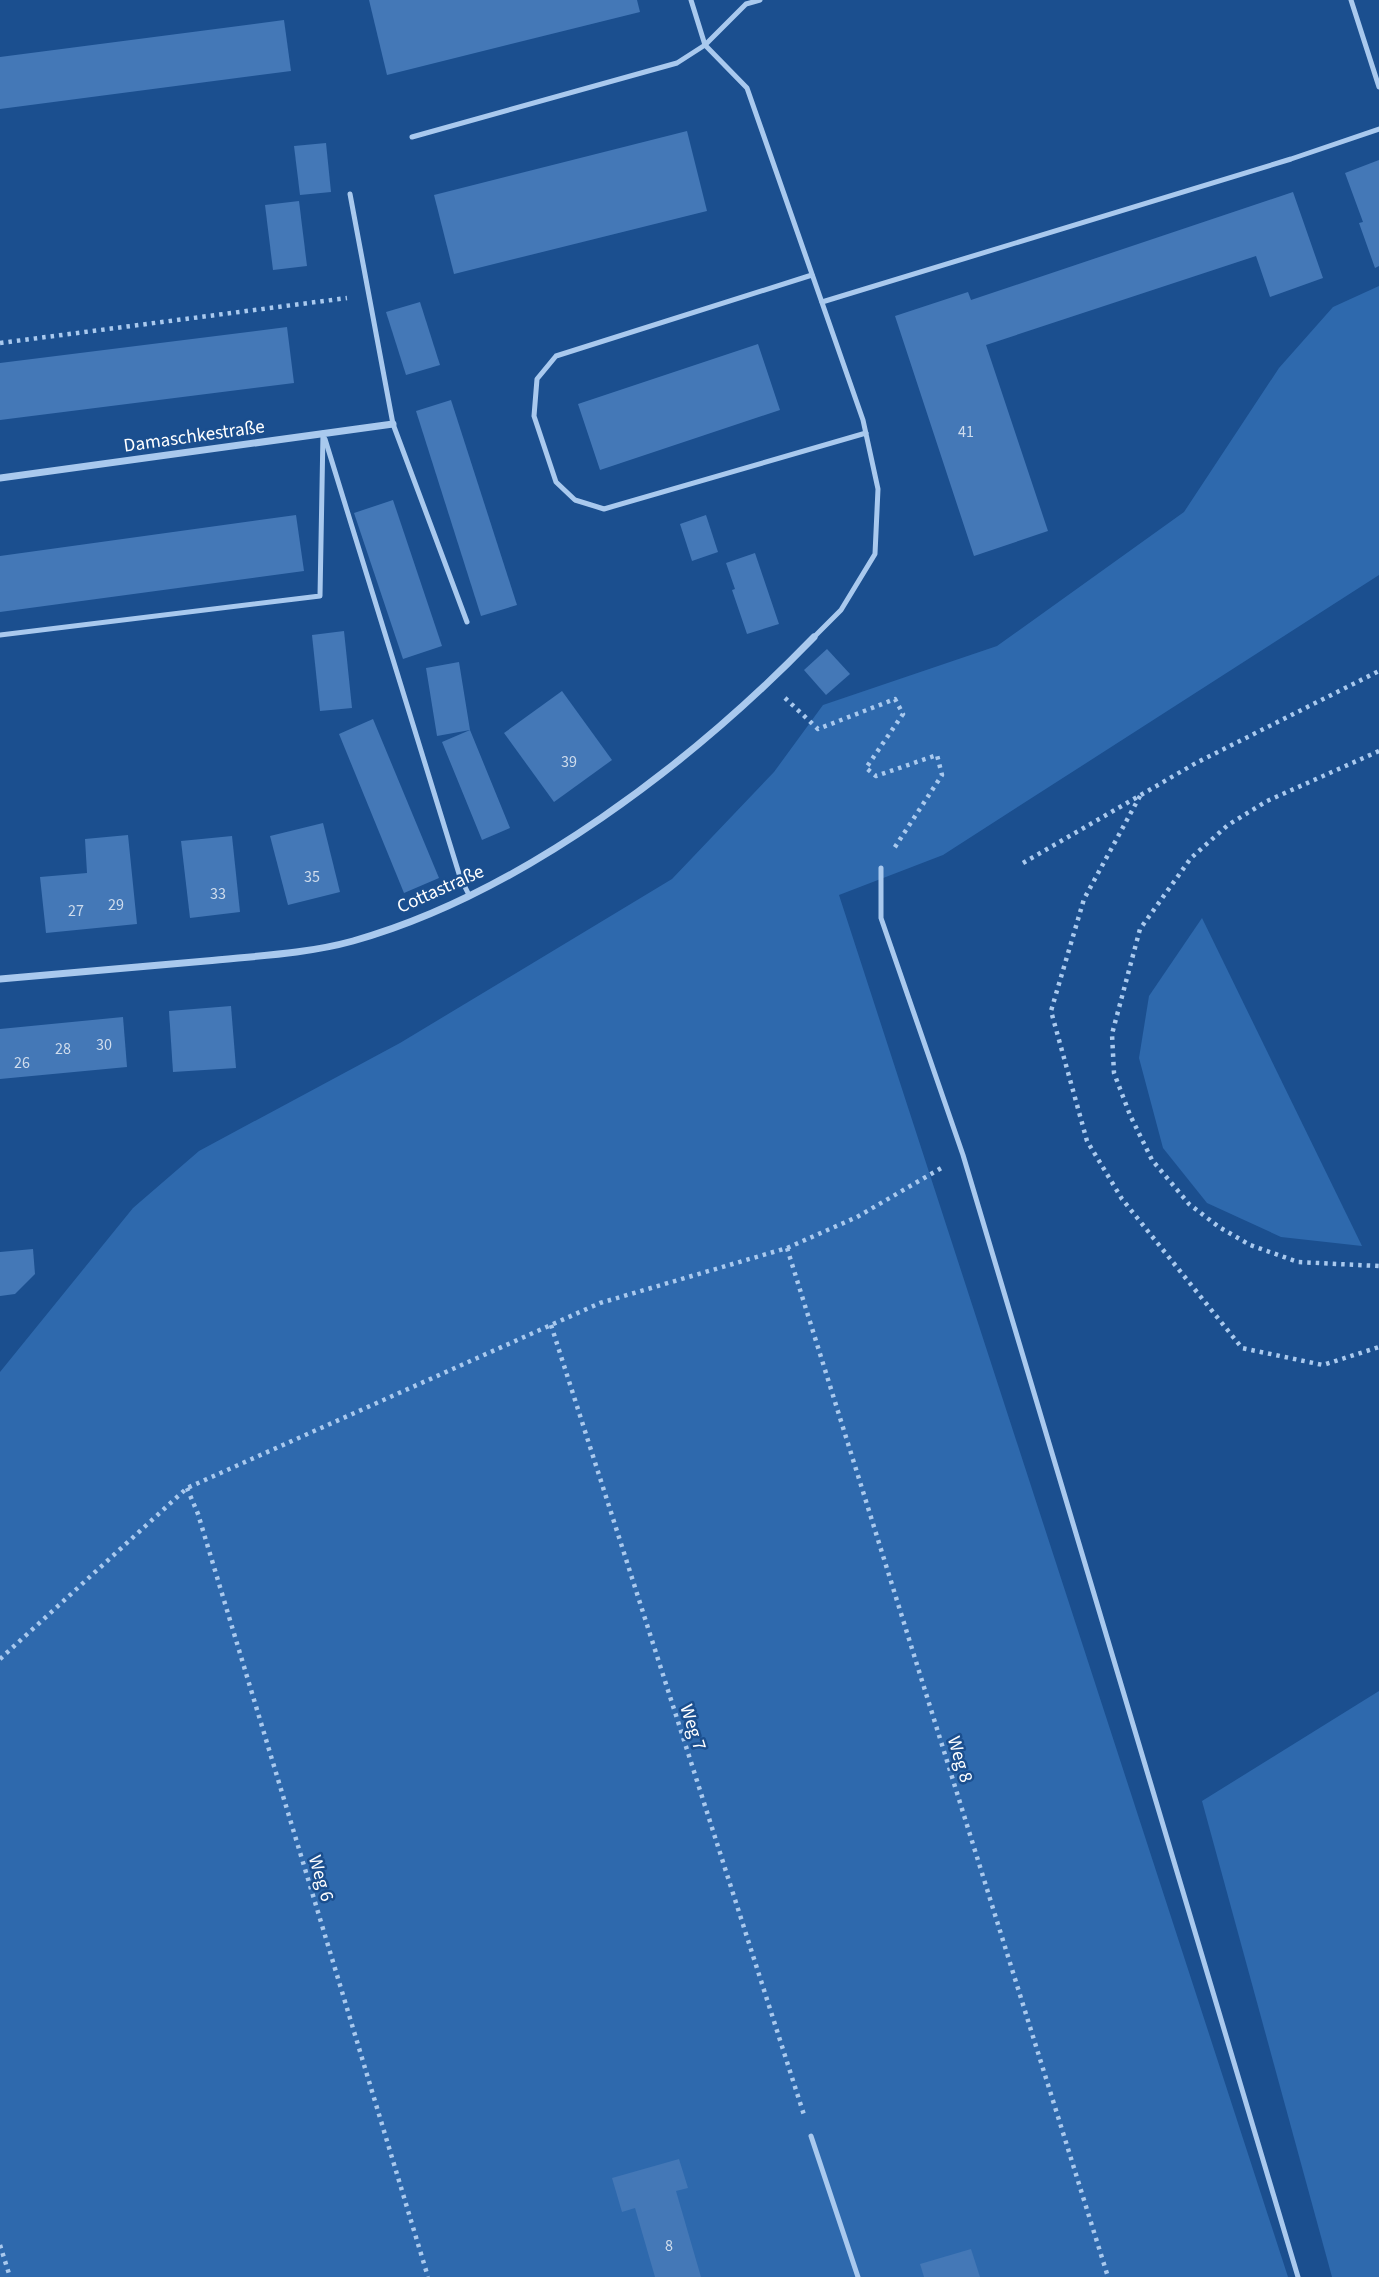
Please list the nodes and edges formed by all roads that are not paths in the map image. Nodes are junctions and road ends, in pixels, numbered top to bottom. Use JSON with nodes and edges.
{"nodes":[{"id":1,"x":691,"y":0,"type":"edge"},
{"id":2,"x":760,"y":0,"type":"edge"},
{"id":3,"x":1352,"y":0,"type":"edge"},
{"id":4,"x":705,"y":45,"type":"junction"},
{"id":5,"x":1379,"y":87,"type":"edge"},
{"id":6,"x":1379,"y":129,"type":"edge"},
{"id":7,"x":412,"y":136,"type":"dead end"},
{"id":8,"x":350,"y":194,"type":"dead end"},
{"id":9,"x":812,"y":275,"type":"junction"},
{"id":10,"x":821,"y":302,"type":"junction"},
{"id":11,"x":393,"y":424,"type":"junction"},
{"id":12,"x":323,"y":433,"type":"junction"},
{"id":13,"x":866,"y":433,"type":"junction"},
{"id":14,"x":0,"y":478,"type":"edge"},
{"id":15,"x":467,"y":622,"type":"dead end"},
{"id":16,"x":0,"y":635,"type":"edge"},
{"id":17,"x":814,"y":637,"type":"joint"},
{"id":18,"x":881,"y":868,"type":"road end"},
{"id":19,"x":469,"y":895,"type":"junction"},
{"id":20,"x":0,"y":979,"type":"edge"},
{"id":21,"x":811,"y":2136,"type":"road end"},
{"id":22,"x":858,"y":2277,"type":"edge"},
{"id":23,"x":1298,"y":2277,"type":"edge"}],
"edges":[{"from":1,"to":4,"type":"lane"},
{"from":2,"to":4,"type":"lane"},
{"from":3,"to":5,"type":"lane"},
{"from":4,"to":7,"type":"lane"},
{"from":4,"to":9,"type":"lane"},
{"from":6,"to":10,"type":"lane"},
{"from":8,"to":11,"type":"lane"},
{"from":9,"to":10,"type":"lane"},
{"from":9,"to":13,"type":"lane"},
{"from":10,"to":13,"type":"lane"},
{"from":11,"to":12,"type":"street","name":"Damaschkestraße"},
{"from":11,"to":15,"type":"lane"},
{"from":12,"to":14,"type":"street","name":"Damaschkestraße"},
{"from":12,"to":16,"type":"lane"},
{"from":12,"to":19,"type":"lane"},
{"from":13,"to":17,"type":"lane"},
{"from":17,"to":19,"type":"street","name":"Cottastraße"},
{"from":18,"to":23,"type":"lane"},
{"from":19,"to":20,"type":"street","name":"Cottastraße"},
{"from":21,"to":22,"type":"lane"}]}
